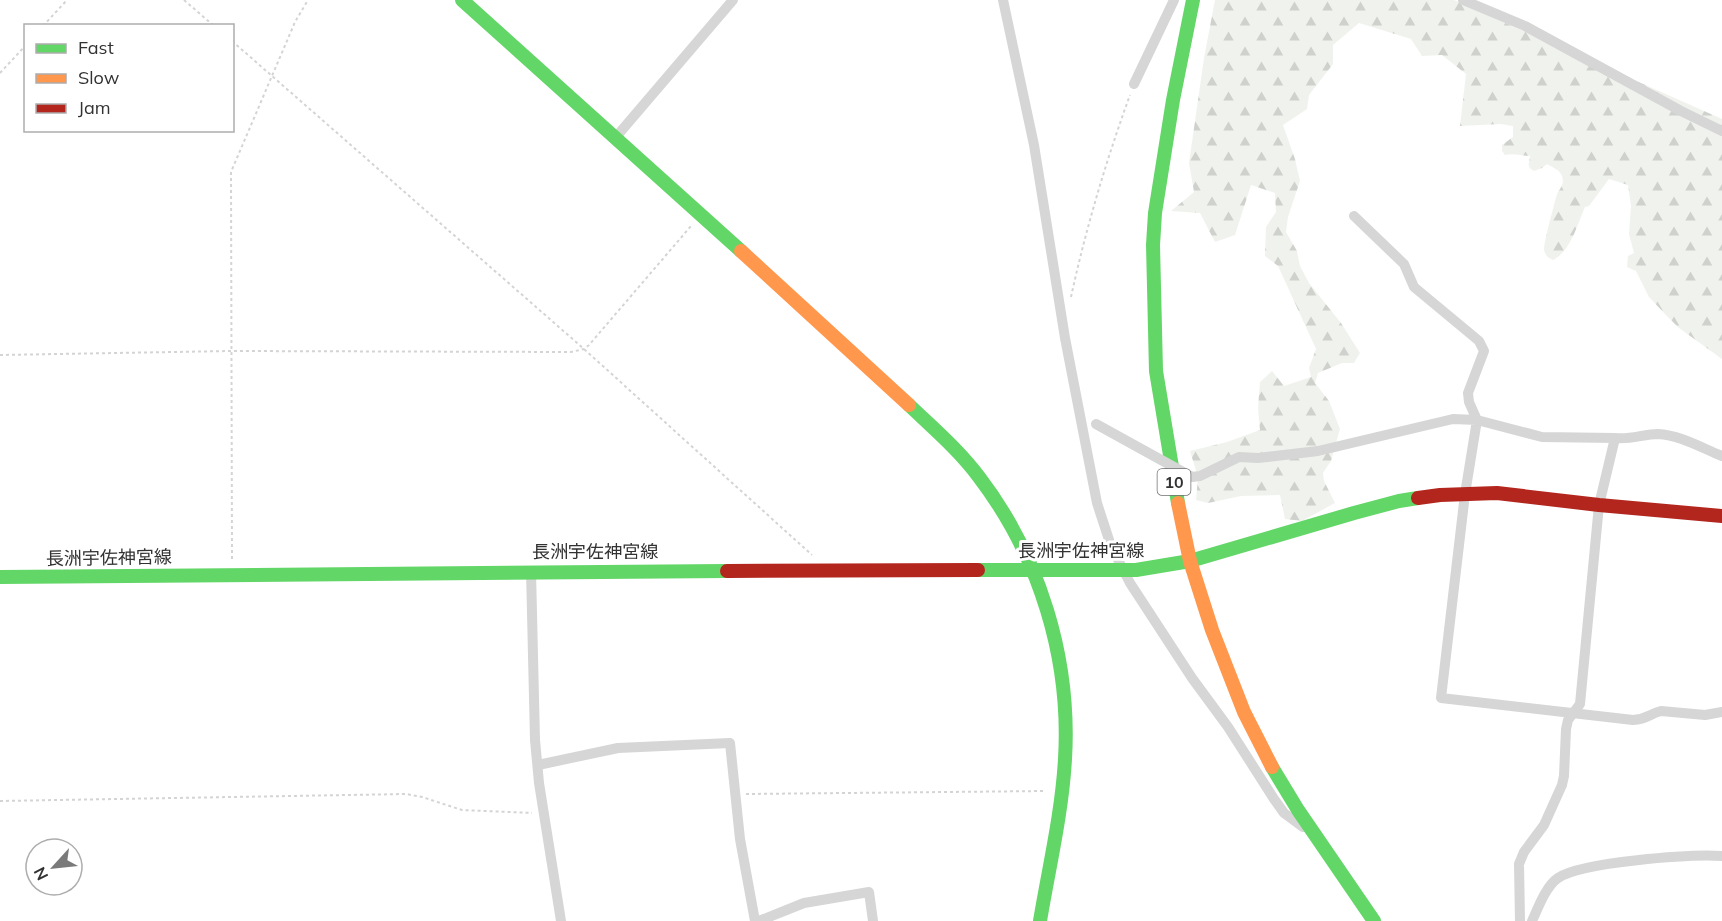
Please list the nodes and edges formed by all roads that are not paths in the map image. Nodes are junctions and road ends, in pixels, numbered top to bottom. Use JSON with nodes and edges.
{"nodes":[{"id":1,"x":462,"y":0,"type":"edge"},
{"id":2,"x":734,"y":0,"type":"edge"},
{"id":3,"x":1003,"y":0,"type":"edge"},
{"id":4,"x":1174,"y":0,"type":"edge"},
{"id":5,"x":1193,"y":0,"type":"edge"},
{"id":6,"x":1463,"y":0,"type":"edge"},
{"id":7,"x":1134,"y":84,"type":"road end"},
{"id":8,"x":1722,"y":131,"type":"edge"},
{"id":9,"x":616,"y":137,"type":"junction"},
{"id":10,"x":1354,"y":216,"type":"dead end"},
{"id":11,"x":1080,"y":414,"type":"junction"},
{"id":12,"x":1477,"y":420,"type":"junction"},
{"id":13,"x":1615,"y":438,"type":"junction"},
{"id":14,"x":1722,"y":456,"type":"edge"},
{"id":15,"x":1465,"y":494,"type":"junction"},
{"id":16,"x":1599,"y":505,"type":"junction"},
{"id":17,"x":1722,"y":516,"type":"edge"},
{"id":18,"x":1190,"y":561,"type":"junction"},
{"id":19,"x":1033,"y":569,"type":"junction"},
{"id":20,"x":1122,"y":570,"type":"junction"},
{"id":21,"x":531,"y":571,"type":"junction"},
{"id":22,"x":0,"y":577,"type":"edge"},
{"id":23,"x":1575,"y":712,"type":"junction"},
{"id":24,"x":1722,"y":712,"type":"edge"},
{"id":25,"x":538,"y":765,"type":"junction"},
{"id":26,"x":1315,"y":836,"type":"junction"},
{"id":27,"x":1722,"y":856,"type":"edge"},
{"id":28,"x":561,"y":921,"type":"edge"},
{"id":29,"x":757,"y":921,"type":"edge"},
{"id":30,"x":873,"y":921,"type":"edge"},
{"id":31,"x":1040,"y":921,"type":"edge"},
{"id":32,"x":1374,"y":921,"type":"edge"},
{"id":33,"x":1520,"y":921,"type":"edge"},
{"id":34,"x":1532,"y":921,"type":"edge"}],
"edges":[{"from":1,"to":9,"type":"main road"},
{"from":2,"to":9,"type":"street"},
{"from":3,"to":11,"type":"street"},
{"from":4,"to":7,"type":"street"},
{"from":5,"to":18,"type":"main road","number":"10"},
{"from":6,"to":8,"type":"street"},
{"from":9,"to":19,"type":"main road"},
{"from":10,"to":12,"type":"street"},
{"from":11,"to":12,"type":"street","bridge":true},
{"from":11,"to":20,"type":"street"},
{"from":12,"to":13,"type":"street"},
{"from":12,"to":15,"type":"street"},
{"from":13,"to":14,"type":"street"},
{"from":13,"to":16,"type":"street"},
{"from":15,"to":16,"type":"main road","name":"長洲宇佐神宮線"},
{"from":15,"to":18,"type":"main road","name":"長洲宇佐神宮線"},
{"from":15,"to":23,"type":"street"},
{"from":16,"to":17,"type":"main road","name":"長洲宇佐神宮線"},
{"from":16,"to":23,"type":"street"},
{"from":18,"to":20,"type":"main road","name":"長洲宇佐神宮線"},
{"from":18,"to":26,"type":"main road","number":"10"},
{"from":19,"to":20,"type":"main road","name":"長洲宇佐神宮線"},
{"from":19,"to":21,"type":"main road","name":"長洲宇佐神宮線"},
{"from":19,"to":31,"type":"main road"},
{"from":20,"to":26,"type":"street"},
{"from":21,"to":22,"type":"main road","name":"長洲宇佐神宮線"},
{"from":21,"to":25,"type":"street"},
{"from":23,"to":24,"type":"street"},
{"from":23,"to":33,"type":"street"},
{"from":25,"to":28,"type":"street"},
{"from":25,"to":29,"type":"street"},
{"from":26,"to":32,"type":"main road","number":"10"},
{"from":27,"to":34,"type":"street"},
{"from":29,"to":30,"type":"street"}]}
